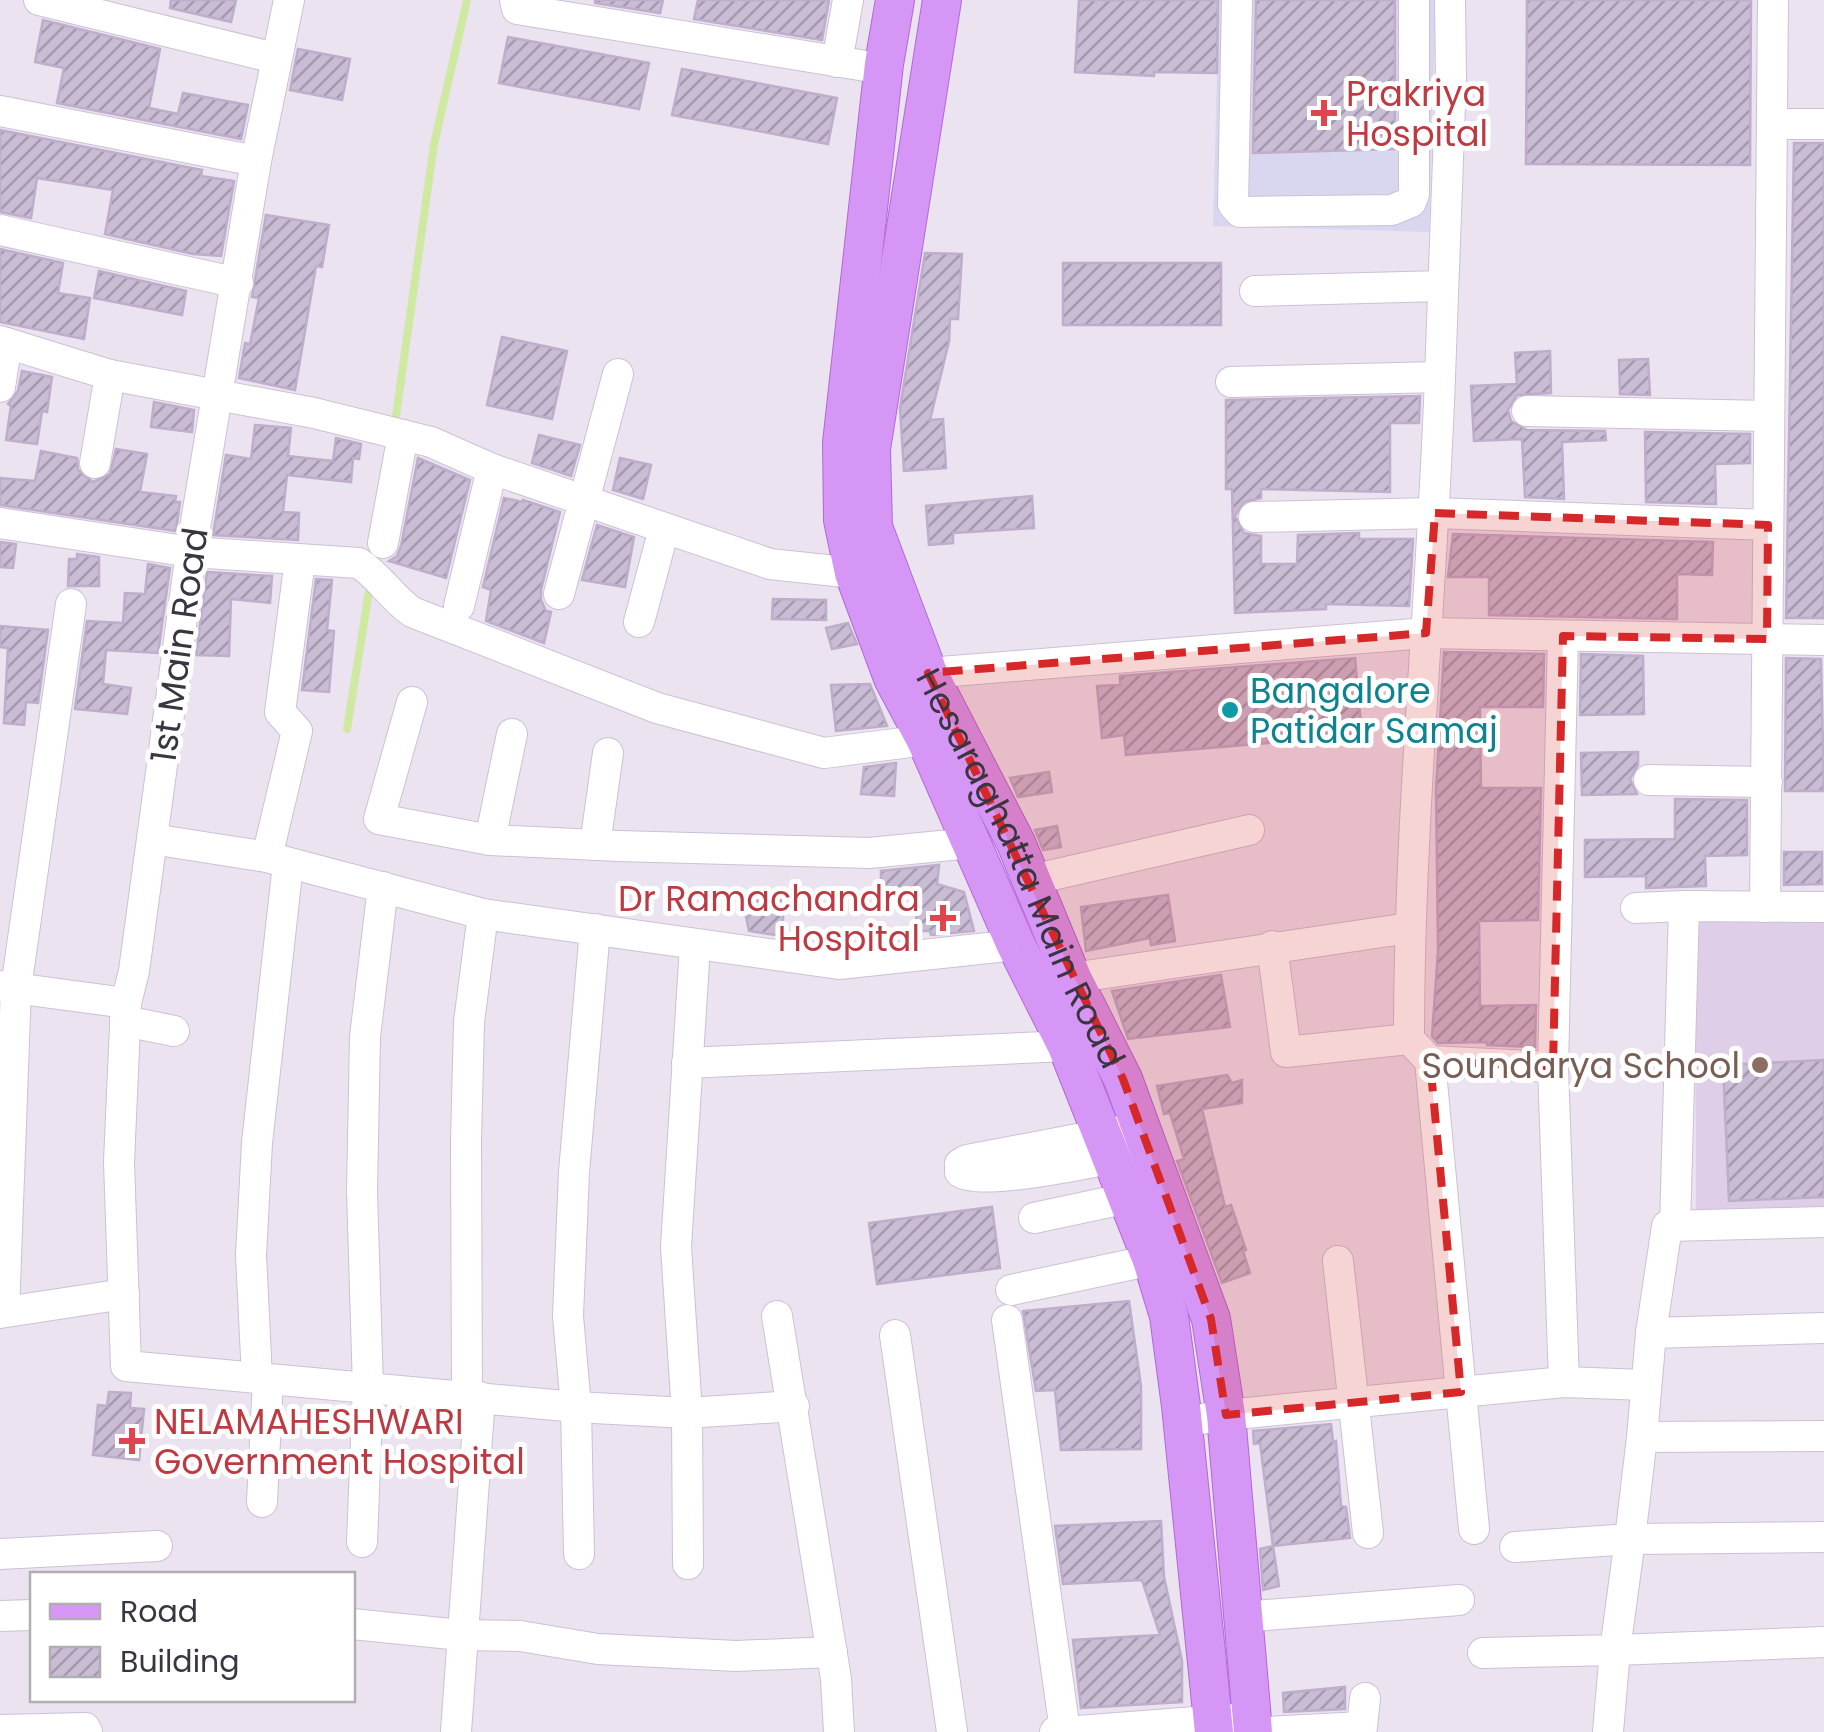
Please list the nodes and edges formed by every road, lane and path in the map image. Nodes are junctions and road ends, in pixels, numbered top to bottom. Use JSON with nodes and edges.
{"nodes":[{"id":1,"x":40,"y":0,"type":"edge"},
{"id":2,"x":289,"y":0,"type":"edge"},
{"id":3,"x":515,"y":0,"type":"edge"},
{"id":4,"x":848,"y":0,"type":"edge"},
{"id":5,"x":896,"y":0,"type":"edge"},
{"id":6,"x":942,"y":0,"type":"edge"},
{"id":7,"x":1237,"y":0,"type":"edge"},
{"id":8,"x":1414,"y":0,"type":"edge"},
{"id":9,"x":1450,"y":0,"type":"edge"},
{"id":10,"x":1773,"y":0,"type":"edge"},
{"id":11,"x":275,"y":58,"type":"junction"},
{"id":12,"x":837,"y":62,"type":"junction"},
{"id":13,"x":884,"y":69,"type":"junction"},
{"id":14,"x":0,"y":111,"type":"edge"},
{"id":15,"x":1772,"y":124,"type":"junction"},
{"id":16,"x":1824,"y":124,"type":"edge"},
{"id":17,"x":256,"y":161,"type":"junction"},
{"id":18,"x":1414,"y":194,"type":"junction"},
{"id":19,"x":1446,"y":195,"type":"junction"},
{"id":20,"x":0,"y":230,"type":"edge"},
{"id":21,"x":238,"y":283,"type":"junction"},
{"id":22,"x":1443,"y":286,"type":"junction"},
{"id":23,"x":1255,"y":290,"type":"dead end"},
{"id":24,"x":4,"y":342,"type":"edge"},
{"id":25,"x":618,"y":374,"type":"dead end"},
{"id":26,"x":110,"y":375,"type":"junction"},
{"id":27,"x":1440,"y":376,"type":"junction"},
{"id":28,"x":1231,"y":382,"type":"dead end"},
{"id":29,"x":0,"y":387,"type":"edge"},
{"id":30,"x":218,"y":394,"type":"junction"},
{"id":31,"x":1527,"y":412,"type":"dead end"},
{"id":32,"x":1769,"y":416,"type":"junction"},
{"id":33,"x":404,"y":436,"type":"junction"},
{"id":34,"x":95,"y":463,"type":"dead end"},
{"id":35,"x":492,"y":470,"type":"junction"},
{"id":36,"x":584,"y":502,"type":"junction"},
{"id":37,"x":1435,"y":514,"type":"junction"},
{"id":38,"x":1254,"y":517,"type":"dead end"},
{"id":39,"x":0,"y":524,"type":"edge"},
{"id":40,"x":1768,"y":525,"type":"junction"},
{"id":41,"x":664,"y":529,"type":"junction"},
{"id":42,"x":383,"y":543,"type":"dead end"},
{"id":43,"x":192,"y":552,"type":"junction"},
{"id":44,"x":300,"y":560,"type":"junction"},
{"id":45,"x":854,"y":574,"type":"junction"},
{"id":46,"x":559,"y":594,"type":"dead end"},
{"id":47,"x":71,"y":604,"type":"dead end"},
{"id":48,"x":459,"y":606,"type":"dead end"},
{"id":49,"x":639,"y":622,"type":"dead end"},
{"id":50,"x":1426,"y":633,"type":"junction"},
{"id":51,"x":1563,"y":636,"type":"junction"},
{"id":52,"x":1767,"y":639,"type":"junction"},
{"id":53,"x":1824,"y":640,"type":"edge"},
{"id":54,"x":928,"y":673,"type":"junction"},
{"id":55,"x":412,"y":702,"type":"dead end"},
{"id":56,"x":512,"y":734,"type":"dead end"},
{"id":57,"x":926,"y":740,"type":"junction"},
{"id":58,"x":608,"y":752,"type":"dead end"},
{"id":59,"x":1649,"y":780,"type":"dead end"},
{"id":60,"x":1767,"y":782,"type":"junction"},
{"id":61,"x":1249,"y":830,"type":"dead end"},
{"id":62,"x":152,"y":839,"type":"junction"},
{"id":63,"x":490,"y":840,"type":"junction"},
{"id":64,"x":971,"y":843,"type":"junction"},
{"id":65,"x":595,"y":845,"type":"junction"},
{"id":66,"x":277,"y":860,"type":"junction"},
{"id":67,"x":1031,"y":880,"type":"junction"},
{"id":68,"x":384,"y":888,"type":"junction"},
{"id":69,"x":1684,"y":906,"type":"junction"},
{"id":70,"x":1765,"y":907,"type":"junction"},
{"id":71,"x":1824,"y":907,"type":"edge"},
{"id":72,"x":1636,"y":908,"type":"dead end"},
{"id":73,"x":483,"y":914,"type":"junction"},
{"id":74,"x":1409,"y":928,"type":"junction"},
{"id":75,"x":595,"y":929,"type":"junction"},
{"id":76,"x":1016,"y":945,"type":"junction"},
{"id":77,"x":695,"y":946,"type":"junction"},
{"id":78,"x":1272,"y":946,"type":"junction"},
{"id":79,"x":1072,"y":978,"type":"junction"},
{"id":80,"x":8,"y":987,"type":"edge"},
{"id":81,"x":125,"y":1012,"type":"junction"},
{"id":82,"x":174,"y":1031,"type":"dead end"},
{"id":83,"x":1067,"y":1046,"type":"junction"},
{"id":84,"x":1419,"y":1050,"type":"junction"},
{"id":85,"x":687,"y":1063,"type":"junction"},
{"id":86,"x":1554,"y":1068,"type":"junction"},
{"id":87,"x":1145,"y":1138,"type":"junction"},
{"id":88,"x":1107,"y":1147,"type":"junction"},
{"id":89,"x":1128,"y":1198,"type":"junction"},
{"id":90,"x":1034,"y":1218,"type":"dead end"},
{"id":91,"x":1824,"y":1222,"type":"edge"},
{"id":92,"x":1675,"y":1226,"type":"junction"},
{"id":93,"x":1152,"y":1260,"type":"junction"},
{"id":94,"x":1338,"y":1260,"type":"dead end"},
{"id":95,"x":124,"y":1294,"type":"junction"},
{"id":96,"x":2,"y":1312,"type":"edge"},
{"id":97,"x":777,"y":1316,"type":"dead end"},
{"id":98,"x":1824,"y":1328,"type":"edge"},
{"id":99,"x":1651,"y":1333,"type":"junction"},
{"id":100,"x":895,"y":1336,"type":"dead end"},
{"id":101,"x":263,"y":1379,"type":"junction"},
{"id":102,"x":1564,"y":1382,"type":"junction"},
{"id":103,"x":1645,"y":1385,"type":"junction"},
{"id":104,"x":368,"y":1388,"type":"junction"},
{"id":105,"x":1460,"y":1392,"type":"junction"},
{"id":106,"x":474,"y":1396,"type":"junction"},
{"id":107,"x":1352,"y":1402,"type":"junction"},
{"id":108,"x":794,"y":1406,"type":"junction"},
{"id":109,"x":576,"y":1407,"type":"junction"},
{"id":110,"x":687,"y":1413,"type":"junction"},
{"id":111,"x":1226,"y":1415,"type":"junction"},
{"id":112,"x":1183,"y":1422,"type":"junction"},
{"id":113,"x":1824,"y":1436,"type":"edge"},
{"id":114,"x":1642,"y":1437,"type":"junction"},
{"id":115,"x":262,"y":1502,"type":"dead end"},
{"id":116,"x":1474,"y":1529,"type":"dead end"},
{"id":117,"x":1368,"y":1533,"type":"dead end"},
{"id":118,"x":1824,"y":1537,"type":"edge"},
{"id":119,"x":1630,"y":1539,"type":"junction"},
{"id":120,"x":362,"y":1542,"type":"dead end"},
{"id":121,"x":157,"y":1546,"type":"dead end"},
{"id":122,"x":1515,"y":1547,"type":"dead end"},
{"id":123,"x":0,"y":1554,"type":"edge"},
{"id":124,"x":579,"y":1554,"type":"dead end"},
{"id":125,"x":688,"y":1564,"type":"dead end"},
{"id":126,"x":1459,"y":1600,"type":"dead end"},
{"id":127,"x":30,"y":1615,"type":"edge"},
{"id":128,"x":0,"y":1616,"type":"edge"},
{"id":129,"x":1242,"y":1618,"type":"junction"},
{"id":130,"x":355,"y":1624,"type":"edge"},
{"id":131,"x":461,"y":1636,"type":"junction"},
{"id":132,"x":1824,"y":1642,"type":"edge"},
{"id":133,"x":1615,"y":1650,"type":"junction"},
{"id":134,"x":832,"y":1652,"type":"junction"},
{"id":135,"x":1483,"y":1653,"type":"dead end"},
{"id":136,"x":1365,"y":1698,"type":"dead end"},
{"id":137,"x":1212,"y":1725,"type":"edge"},
{"id":138,"x":1256,"y":1728,"type":"edge"},
{"id":139,"x":0,"y":1730,"type":"edge"},
{"id":140,"x":88,"y":1732,"type":"edge"},
{"id":141,"x":456,"y":1732,"type":"edge"},
{"id":142,"x":839,"y":1732,"type":"edge"},
{"id":143,"x":952,"y":1732,"type":"edge"},
{"id":144,"x":1056,"y":1732,"type":"edge"},
{"id":145,"x":1064,"y":1732,"type":"edge"},
{"id":146,"x":1608,"y":1732,"type":"edge"}],
"edges":[{"from":1,"to":11,"type":"street"},
{"from":2,"to":11,"type":"street","name":"1st Main Road"},
{"from":3,"to":12,"type":"street"},
{"from":4,"to":12,"type":"street"},
{"from":5,"to":13,"type":"main road","name":"Hesaraghatta Main Road"},
{"from":6,"to":54,"type":"main road","name":"Hesaraghatta Main Road"},
{"from":7,"to":18,"type":"street"},
{"from":8,"to":18,"type":"street"},
{"from":9,"to":19,"type":"street"},
{"from":10,"to":15,"type":"street"},
{"from":11,"to":17,"type":"street","name":"1st Main Road"},
{"from":12,"to":13,"type":"street"},
{"from":13,"to":45,"type":"main road","name":"Hesaraghatta Main Road"},
{"from":14,"to":17,"type":"street"},
{"from":15,"to":16,"type":"street"},
{"from":15,"to":32,"type":"street"},
{"from":17,"to":21,"type":"street","name":"1st Main Road"},
{"from":18,"to":19,"type":"street"},
{"from":19,"to":22,"type":"street"},
{"from":20,"to":21,"type":"street"},
{"from":21,"to":30,"type":"street","name":"1st Main Road"},
{"from":22,"to":23,"type":"street"},
{"from":22,"to":27,"type":"street"},
{"from":24,"to":26,"type":"street"},
{"from":24,"to":29,"type":"street"},
{"from":25,"to":36,"type":"street"},
{"from":26,"to":30,"type":"street"},
{"from":26,"to":34,"type":"street"},
{"from":27,"to":28,"type":"street"},
{"from":27,"to":37,"type":"street"},
{"from":30,"to":33,"type":"street"},
{"from":30,"to":43,"type":"street","name":"1st Main Road"},
{"from":31,"to":32,"type":"street"},
{"from":32,"to":40,"type":"street"},
{"from":33,"to":35,"type":"street"},
{"from":33,"to":42,"type":"street"},
{"from":35,"to":36,"type":"street"},
{"from":35,"to":48,"type":"street"},
{"from":36,"to":41,"type":"street"},
{"from":36,"to":46,"type":"street"},
{"from":37,"to":38,"type":"street"},
{"from":37,"to":40,"type":"street"},
{"from":37,"to":50,"type":"street"},
{"from":39,"to":43,"type":"street"},
{"from":40,"to":52,"type":"street"},
{"from":41,"to":45,"type":"street"},
{"from":41,"to":49,"type":"street"},
{"from":43,"to":44,"type":"street"},
{"from":43,"to":62,"type":"street","name":"1st Main Road"},
{"from":44,"to":57,"type":"street"},
{"from":44,"to":66,"type":"street"},
{"from":45,"to":57,"type":"main road","name":"Hesaraghatta Main Road"},
{"from":47,"to":80,"type":"street"},
{"from":50,"to":51,"type":"street"},
{"from":50,"to":54,"type":"street"},
{"from":50,"to":74,"type":"street"},
{"from":51,"to":52,"type":"street"},
{"from":51,"to":86,"type":"street"},
{"from":52,"to":53,"type":"street"},
{"from":52,"to":60,"type":"street"},
{"from":54,"to":67,"type":"main road","name":"Hesaraghatta Main Road"},
{"from":55,"to":63,"type":"street"},
{"from":56,"to":63,"type":"street"},
{"from":57,"to":64,"type":"main road","name":"Hesaraghatta Main Road"},
{"from":58,"to":65,"type":"street"},
{"from":59,"to":60,"type":"street"},
{"from":60,"to":70,"type":"street"},
{"from":61,"to":67,"type":"street"},
{"from":62,"to":66,"type":"street"},
{"from":62,"to":81,"type":"street","name":"1st Main Road"},
{"from":63,"to":65,"type":"street"},
{"from":64,"to":65,"type":"street"},
{"from":64,"to":76,"type":"main road","name":"Hesaraghatta Main Road"},
{"from":66,"to":68,"type":"street"},
{"from":66,"to":101,"type":"street"},
{"from":67,"to":79,"type":"main road","name":"Hesaraghatta Main Road"},
{"from":68,"to":73,"type":"street"},
{"from":68,"to":104,"type":"street"},
{"from":69,"to":70,"type":"street"},
{"from":69,"to":72,"type":"street"},
{"from":69,"to":92,"type":"street"},
{"from":70,"to":71,"type":"street"},
{"from":73,"to":75,"type":"street"},
{"from":73,"to":106,"type":"street"},
{"from":74,"to":78,"type":"street"},
{"from":74,"to":84,"type":"street"},
{"from":75,"to":77,"type":"street"},
{"from":75,"to":109,"type":"street"},
{"from":76,"to":77,"type":"street"},
{"from":76,"to":83,"type":"main road","name":"Hesaraghatta Main Road"},
{"from":77,"to":85,"type":"street"},
{"from":78,"to":79,"type":"street"},
{"from":78,"to":84,"type":"street"},
{"from":79,"to":87,"type":"main road","name":"Hesaraghatta Main Road"},
{"from":80,"to":81,"type":"street"},
{"from":80,"to":96,"type":"street"},
{"from":81,"to":82,"type":"street"},
{"from":81,"to":95,"type":"street","name":"1st Main Road"},
{"from":83,"to":85,"type":"street"},
{"from":83,"to":88,"type":"main road","name":"Hesaraghatta Main Road"},
{"from":84,"to":86,"type":"street"},
{"from":84,"to":105,"type":"street"},
{"from":85,"to":110,"type":"street"},
{"from":86,"to":102,"type":"street"},
{"from":87,"to":88,"type":"street"},
{"from":87,"to":111,"type":"main road","name":"Hesaraghatta Main Road"},
{"from":88,"to":89,"type":"main road","name":"Hesaraghatta Main Road"},
{"from":89,"to":90,"type":"street"},
{"from":89,"to":93,"type":"main road","name":"Hesaraghatta Main Road"},
{"from":91,"to":92,"type":"street"},
{"from":92,"to":99,"type":"street"},
{"from":93,"to":112,"type":"main road","name":"Hesaraghatta Main Road"},
{"from":93,"to":145,"type":"street"},
{"from":94,"to":107,"type":"street"},
{"from":95,"to":96,"type":"street"},
{"from":95,"to":101,"type":"street","name":"1st Main Road"},
{"from":97,"to":108,"type":"street"},
{"from":98,"to":99,"type":"street"},
{"from":99,"to":103,"type":"street"},
{"from":100,"to":143,"type":"street"},
{"from":101,"to":104,"type":"street"},
{"from":101,"to":115,"type":"street"},
{"from":102,"to":103,"type":"street"},
{"from":102,"to":105,"type":"street"},
{"from":103,"to":114,"type":"street"},
{"from":104,"to":106,"type":"street"},
{"from":104,"to":120,"type":"street"},
{"from":105,"to":107,"type":"street"},
{"from":105,"to":116,"type":"street"},
{"from":106,"to":109,"type":"street"},
{"from":106,"to":131,"type":"street"},
{"from":107,"to":111,"type":"street"},
{"from":107,"to":117,"type":"street"},
{"from":108,"to":110,"type":"street"},
{"from":108,"to":134,"type":"street"},
{"from":109,"to":110,"type":"street"},
{"from":109,"to":124,"type":"street"},
{"from":110,"to":125,"type":"street"},
{"from":111,"to":112,"type":"street"},
{"from":111,"to":129,"type":"main road","name":"Hesaraghatta Main Road"},
{"from":112,"to":137,"type":"main road","name":"Hesaraghatta Main Road"},
{"from":113,"to":114,"type":"street"},
{"from":114,"to":119,"type":"street"},
{"from":118,"to":119,"type":"street"},
{"from":119,"to":122,"type":"street"},
{"from":119,"to":133,"type":"street"},
{"from":121,"to":123,"type":"street"},
{"from":126,"to":129,"type":"street"},
{"from":127,"to":128,"type":"street"},
{"from":129,"to":138,"type":"main road","name":"Hesaraghatta Main Road"},
{"from":130,"to":131,"type":"street"},
{"from":131,"to":134,"type":"street"},
{"from":131,"to":141,"type":"street"},
{"from":132,"to":133,"type":"street"},
{"from":133,"to":135,"type":"street"},
{"from":133,"to":146,"type":"street"},
{"from":134,"to":142,"type":"street"},
{"from":136,"to":138,"type":"street"},
{"from":137,"to":138,"type":"street"},
{"from":137,"to":145,"type":"street"},
{"from":139,"to":140,"type":"street"},
{"from":144,"to":145,"type":"street"}]}
